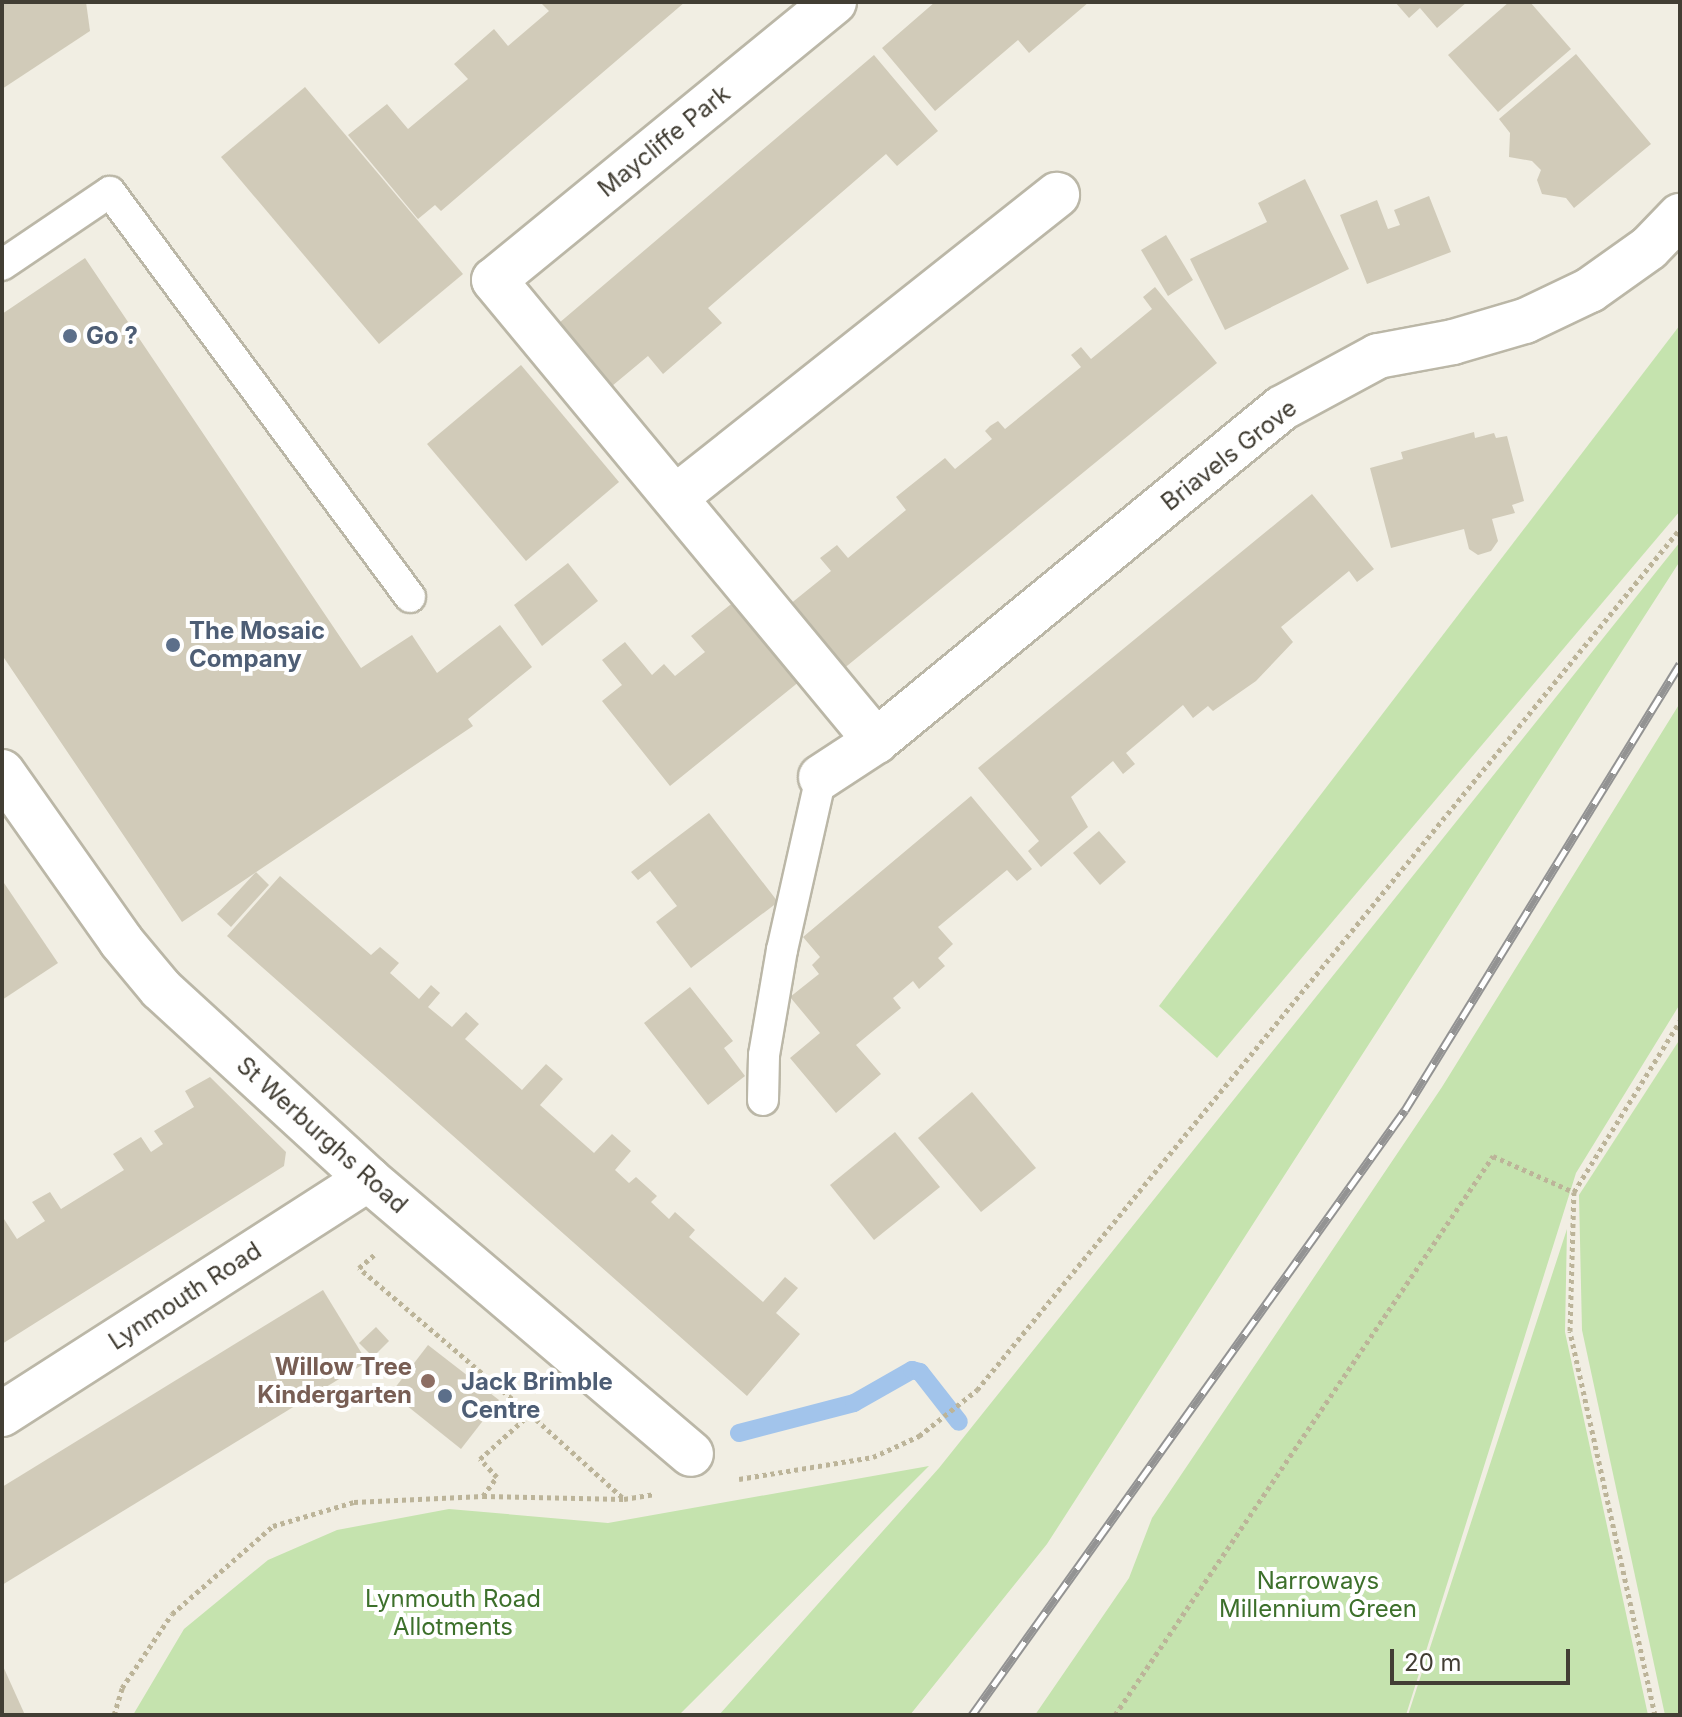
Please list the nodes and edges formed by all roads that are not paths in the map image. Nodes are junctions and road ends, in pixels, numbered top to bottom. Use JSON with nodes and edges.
{"nodes":[{"id":1,"x":834,"y":2,"type":"edge"},
{"id":2,"x":1057,"y":195,"type":"dead end"},
{"id":3,"x":1680,"y":216,"type":"edge"},
{"id":4,"x":2,"y":265,"type":"edge"},
{"id":5,"x":677,"y":496,"type":"junction"},
{"id":6,"x":410,"y":597,"type":"dead end"},
{"id":7,"x":876,"y":741,"type":"junction"},
{"id":8,"x":2,"y":772,"type":"edge"},
{"id":9,"x":821,"y":777,"type":"joint"},
{"id":10,"x":763,"y":1100,"type":"dead end"},
{"id":11,"x":368,"y":1179,"type":"junction"},
{"id":12,"x":2,"y":1414,"type":"edge"},
{"id":13,"x":691,"y":1454,"type":"dead end"}],
"edges":[{"from":1,"to":5,"type":"street","name":"Maycliffe Park"},
{"from":2,"to":5,"type":"street"},
{"from":3,"to":7,"type":"street","name":"Briavels Grove"},
{"from":4,"to":6,"type":"lane"},
{"from":5,"to":7,"type":"street"},
{"from":7,"to":9,"type":"street","name":"Briavels Grove"},
{"from":8,"to":11,"type":"street","name":"St Werburghs Road"},
{"from":9,"to":10,"type":"lane"},
{"from":11,"to":12,"type":"street","name":"Lynmouth Road"},
{"from":11,"to":13,"type":"street","name":"St Werburghs Road"}]}
